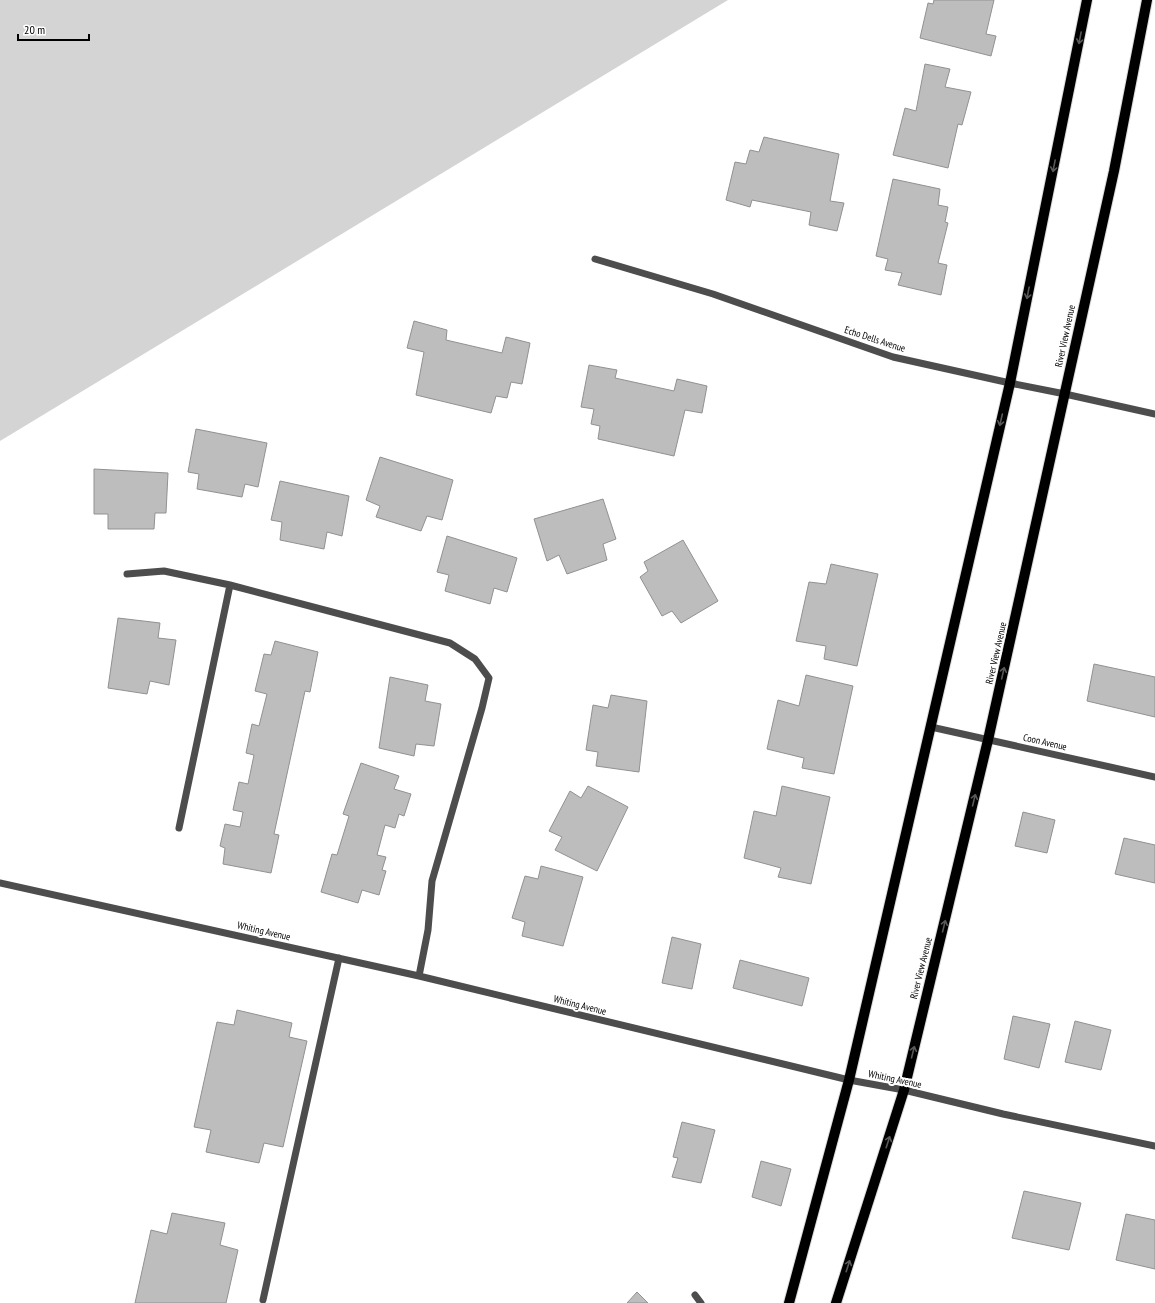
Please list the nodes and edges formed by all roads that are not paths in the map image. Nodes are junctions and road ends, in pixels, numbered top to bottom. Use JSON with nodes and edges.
{"nodes":[{"id":1,"x":1087,"y":0,"type":"edge"},
{"id":2,"x":1147,"y":0,"type":"edge"},
{"id":3,"x":595,"y":259,"type":"dead end"},
{"id":4,"x":1010,"y":384,"type":"junction"},
{"id":5,"x":1065,"y":394,"type":"junction"},
{"id":6,"x":1155,"y":414,"type":"edge"},
{"id":7,"x":127,"y":574,"type":"dead end"},
{"id":8,"x":230,"y":585,"type":"junction"},
{"id":9,"x":931,"y":727,"type":"junction"},
{"id":10,"x":988,"y":740,"type":"junction"},
{"id":11,"x":1155,"y":777,"type":"edge"},
{"id":12,"x":179,"y":828,"type":"dead end"},
{"id":13,"x":0,"y":883,"type":"edge"},
{"id":14,"x":339,"y":958,"type":"junction"},
{"id":15,"x":420,"y":976,"type":"junction"},
{"id":16,"x":849,"y":1080,"type":"junction"},
{"id":17,"x":904,"y":1090,"type":"junction"},
{"id":18,"x":1155,"y":1146,"type":"edge"},
{"id":19,"x":695,"y":1295,"type":"dead end"},
{"id":20,"x":263,"y":1300,"type":"dead end"},
{"id":21,"x":701,"y":1303,"type":"edge"},
{"id":22,"x":789,"y":1303,"type":"edge"},
{"id":23,"x":836,"y":1303,"type":"edge"}],
"edges":[{"from":1,"to":4,"type":"main road","one_way":true},
{"from":2,"to":5,"type":"main road","name":"River View Avenue"},
{"from":3,"to":4,"type":"street","name":"Echo Dells Avenue"},
{"from":4,"to":5,"type":"street","name":"Echo Dells Avenue"},
{"from":4,"to":9,"type":"main road","one_way":true},
{"from":5,"to":6,"type":"street","name":"Echo Dells Avenue"},
{"from":10,"to":5,"type":"main road","name":"River View Avenue","one_way":true},
{"from":7,"to":8,"type":"street"},
{"from":8,"to":12,"type":"street"},
{"from":8,"to":15,"type":"street"},
{"from":9,"to":10,"type":"street","name":"Coon Avenue"},
{"from":9,"to":16,"type":"main road"},
{"from":10,"to":11,"type":"street","name":"Coon Avenue"},
{"from":17,"to":10,"type":"main road","name":"River View Avenue","one_way":true},
{"from":13,"to":14,"type":"street","name":"Whiting Avenue"},
{"from":14,"to":15,"type":"street","name":"Whiting Avenue"},
{"from":14,"to":20,"type":"street"},
{"from":15,"to":16,"type":"street","name":"Whiting Avenue"},
{"from":16,"to":17,"type":"street","name":"Whiting Avenue"},
{"from":16,"to":22,"type":"main road"},
{"from":17,"to":18,"type":"street","name":"Whiting Avenue"},
{"from":23,"to":17,"type":"main road","name":"River View Avenue","one_way":true},
{"from":19,"to":21,"type":"street"}]}
